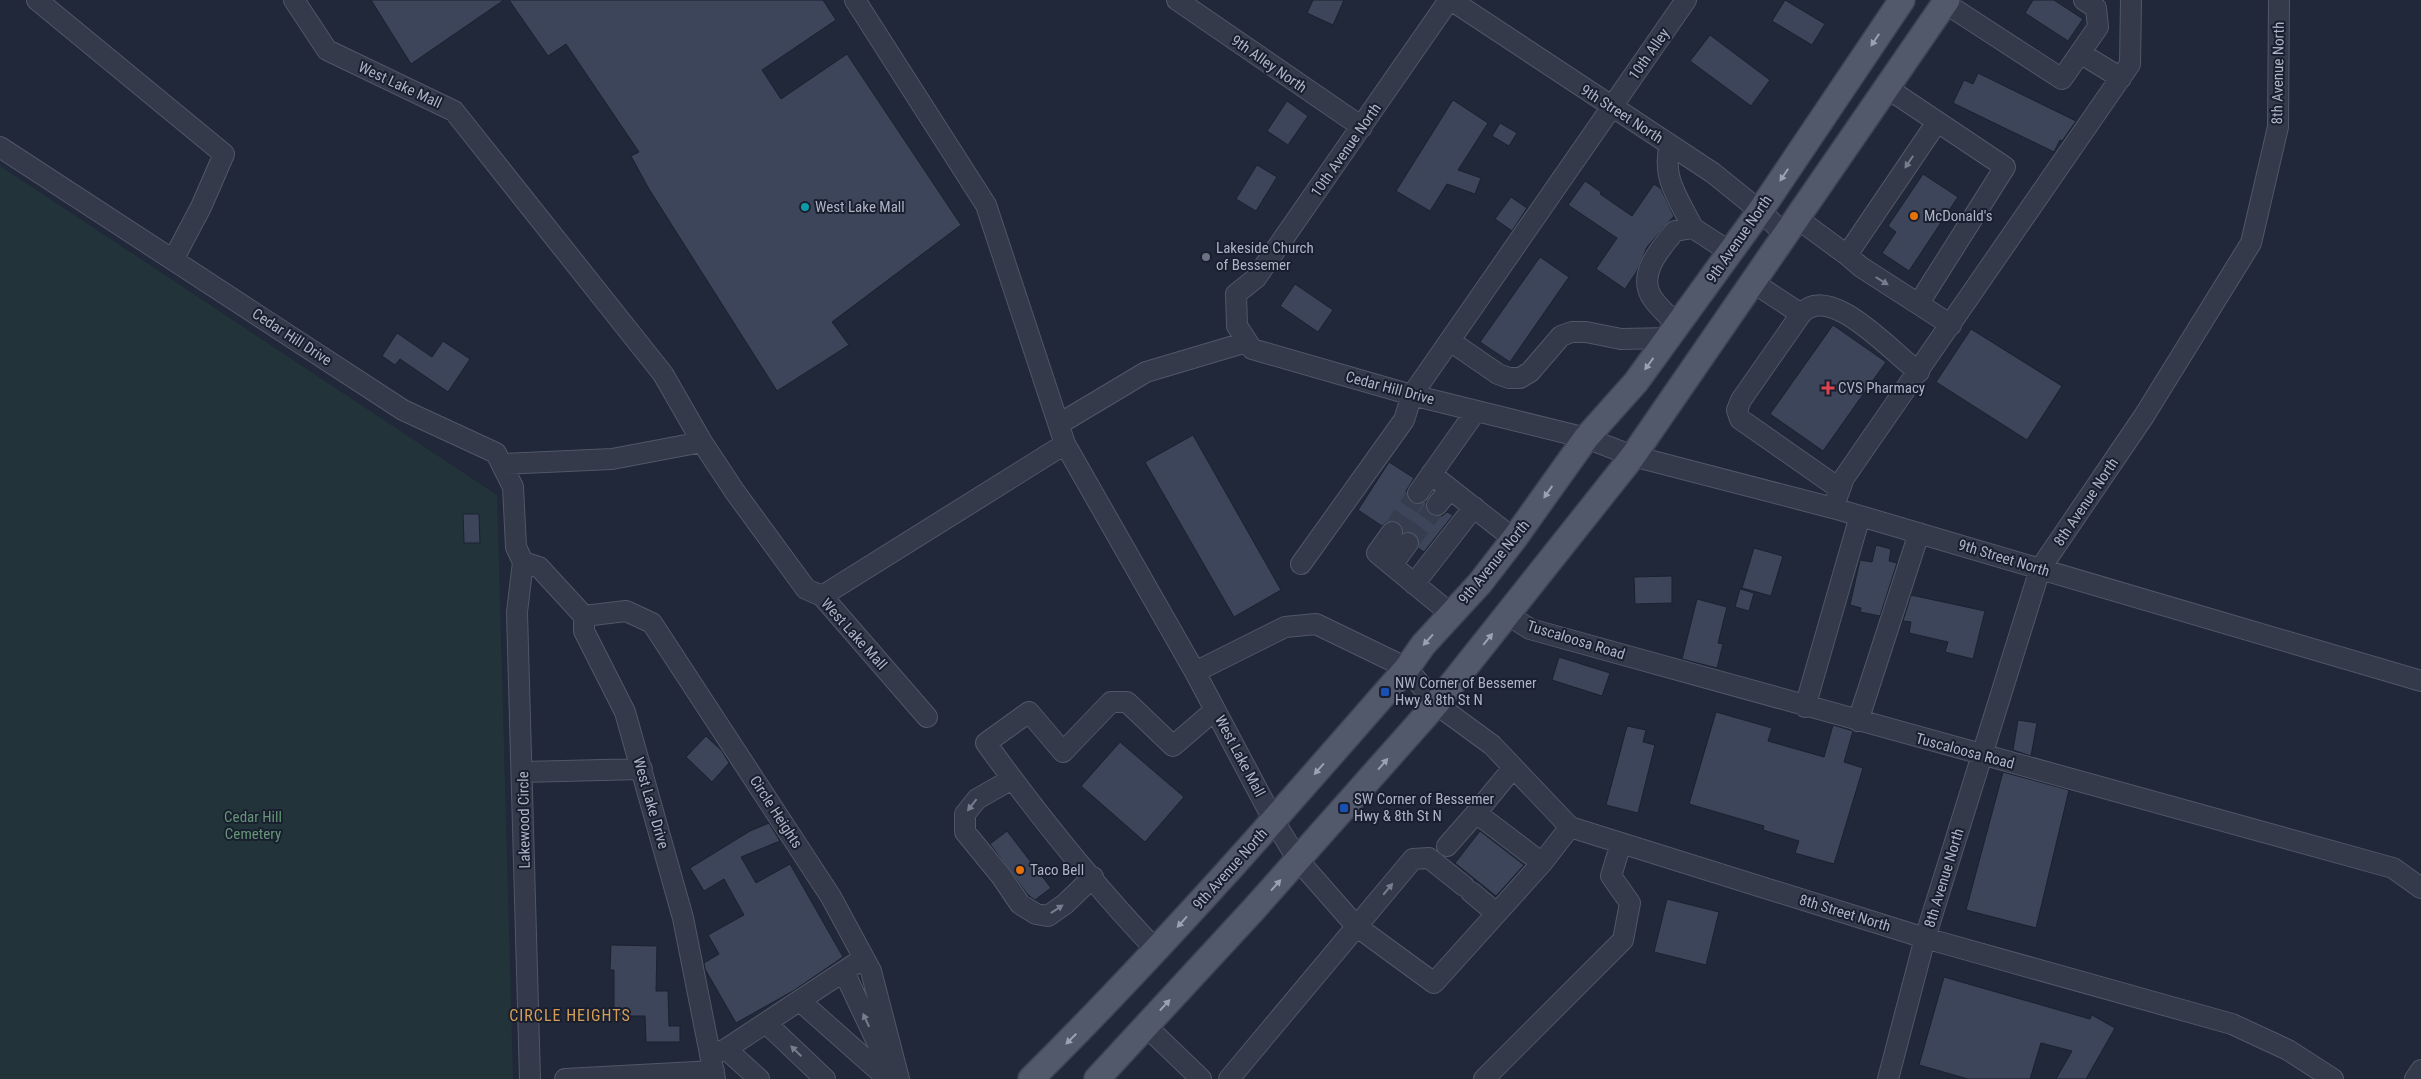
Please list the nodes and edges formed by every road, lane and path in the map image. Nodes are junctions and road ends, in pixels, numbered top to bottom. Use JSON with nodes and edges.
{"nodes":[{"id":1,"x":37,"y":0,"type":"edge"},
{"id":2,"x":294,"y":0,"type":"edge"},
{"id":3,"x":855,"y":0,"type":"edge"},
{"id":4,"x":1177,"y":0,"type":"edge"},
{"id":5,"x":1450,"y":0,"type":"edge"},
{"id":6,"x":1686,"y":0,"type":"edge"},
{"id":7,"x":1902,"y":0,"type":"edge"},
{"id":8,"x":2131,"y":0,"type":"edge"},
{"id":9,"x":2278,"y":0,"type":"edge"},
{"id":10,"x":1946,"y":1,"type":"edge"},
{"id":11,"x":2090,"y":4,"type":"edge"},
{"id":12,"x":2080,"y":53,"type":"junction"},
{"id":13,"x":2121,"y":78,"type":"junction"},
{"id":14,"x":1887,"y":88,"type":"junction"},
{"id":15,"x":1612,"y":108,"type":"junction"},
{"id":16,"x":1937,"y":122,"type":"junction"},
{"id":17,"x":1362,"y":128,"type":"junction"},
{"id":18,"x":1670,"y":145,"type":"junction"},
{"id":19,"x":0,"y":147,"type":"edge"},
{"id":20,"x":1760,"y":211,"type":"junction"},
{"id":21,"x":1694,"y":228,"type":"junction"},
{"id":22,"x":1792,"y":228,"type":"junction"},
{"id":23,"x":1730,"y":252,"type":"junction"},
{"id":24,"x":1847,"y":255,"type":"junction"},
{"id":25,"x":173,"y":260,"type":"junction"},
{"id":26,"x":1754,"y":283,"type":"junction"},
{"id":27,"x":1919,"y":303,"type":"junction"},
{"id":28,"x":1801,"y":314,"type":"junction"},
{"id":29,"x":1951,"y":325,"type":"junction"},
{"id":30,"x":1673,"y":331,"type":"junction"},
{"id":31,"x":1450,"y":341,"type":"junction"},
{"id":32,"x":1247,"y":342,"type":"junction"},
{"id":33,"x":1919,"y":372,"type":"junction"},
{"id":34,"x":1412,"y":395,"type":"junction"},
{"id":35,"x":1476,"y":411,"type":"junction"},
{"id":36,"x":1059,"y":424,"type":"junction"},
{"id":37,"x":1586,"y":438,"type":"junction"},
{"id":38,"x":702,"y":442,"type":"junction"},
{"id":39,"x":1065,"y":444,"type":"junction"},
{"id":40,"x":1633,"y":456,"type":"junction"},
{"id":41,"x":502,"y":464,"type":"junction"},
{"id":42,"x":1432,"y":474,"type":"junction"},
{"id":43,"x":1450,"y":489,"type":"junction"},
{"id":44,"x":1840,"y":489,"type":"junction"},
{"id":45,"x":1418,"y":493,"type":"tunnel mouth"},
{"id":46,"x":1437,"y":505,"type":"tunnel mouth"},
{"id":47,"x":1474,"y":508,"type":"junction"},
{"id":48,"x":1833,"y":508,"type":"junction"},
{"id":49,"x":1860,"y":516,"type":"junction"},
{"id":50,"x":1392,"y":532,"type":"tunnel mouth"},
{"id":51,"x":1919,"y":533,"type":"junction"},
{"id":52,"x":1514,"y":539,"type":"junction"},
{"id":53,"x":1408,"y":543,"type":"tunnel mouth"},
{"id":54,"x":523,"y":562,"type":"junction"},
{"id":55,"x":1301,"y":564,"type":"dead end"},
{"id":56,"x":1392,"y":565,"type":"junction"},
{"id":57,"x":2040,"y":569,"type":"junction"},
{"id":58,"x":1414,"y":584,"type":"junction"},
{"id":59,"x":822,"y":596,"type":"junction"},
{"id":60,"x":1451,"y":614,"type":"junction"},
{"id":61,"x":1508,"y":615,"type":"junction"},
{"id":62,"x":584,"y":616,"type":"junction"},
{"id":63,"x":1406,"y":668,"type":"junction"},
{"id":64,"x":1195,"y":672,"type":"junction"},
{"id":65,"x":2421,"y":681,"type":"edge"},
{"id":66,"x":1436,"y":704,"type":"junction"},
{"id":67,"x":1805,"y":707,"type":"junction"},
{"id":68,"x":1215,"y":710,"type":"junction"},
{"id":69,"x":927,"y":717,"type":"dead end"},
{"id":70,"x":1858,"y":721,"type":"junction"},
{"id":71,"x":1981,"y":755,"type":"junction"},
{"id":72,"x":1513,"y":768,"type":"junction"},
{"id":73,"x":642,"y":770,"type":"junction"},
{"id":74,"x":523,"y":772,"type":"junction"},
{"id":75,"x":1012,"y":779,"type":"junction"},
{"id":76,"x":1476,"y":813,"type":"junction"},
{"id":77,"x":1274,"y":821,"type":"junction"},
{"id":78,"x":1570,"y":827,"type":"junction"},
{"id":79,"x":1621,"y":844,"type":"junction"},
{"id":80,"x":1447,"y":846,"type":"dead end"},
{"id":81,"x":1298,"y":860,"type":"junction"},
{"id":82,"x":1542,"y":863,"type":"junction"},
{"id":83,"x":1093,"y":877,"type":"junction"},
{"id":84,"x":2421,"y":888,"type":"edge"},
{"id":85,"x":1496,"y":913,"type":"junction"},
{"id":86,"x":1356,"y":926,"type":"junction"},
{"id":87,"x":1926,"y":938,"type":"junction"},
{"id":88,"x":1156,"y":950,"type":"junction"},
{"id":89,"x":864,"y":958,"type":"junction"},
{"id":90,"x":844,"y":972,"type":"junction"},
{"id":91,"x":800,"y":1001,"type":"junction"},
{"id":92,"x":766,"y":1023,"type":"junction"},
{"id":93,"x":1146,"y":1026,"type":"junction"},
{"id":94,"x":716,"y":1063,"type":"edge"},
{"id":95,"x":2421,"y":1070,"type":"edge"},
{"id":96,"x":535,"y":1077,"type":"edge"},
{"id":97,"x":567,"y":1079,"type":"edge"},
{"id":98,"x":759,"y":1079,"type":"edge"},
{"id":99,"x":825,"y":1079,"type":"edge"},
{"id":100,"x":888,"y":1079,"type":"edge"},
{"id":101,"x":897,"y":1079,"type":"edge"},
{"id":102,"x":1031,"y":1079,"type":"edge"},
{"id":103,"x":1096,"y":1079,"type":"edge"},
{"id":104,"x":1201,"y":1079,"type":"edge"},
{"id":105,"x":1228,"y":1079,"type":"edge"},
{"id":106,"x":1484,"y":1079,"type":"edge"},
{"id":107,"x":1889,"y":1079,"type":"edge"},
{"id":108,"x":2333,"y":1079,"type":"edge"},
{"id":109,"x":2415,"y":1079,"type":"edge"}],
"edges":[{"from":1,"to":25,"type":"street"},
{"from":2,"to":38,"type":"street","name":"West Lake Mall"},
{"from":3,"to":36,"type":"street","name":"West Lake Mall"},
{"from":4,"to":17,"type":"street","name":"9th Alley North"},
{"from":5,"to":15,"type":"street","name":"9th Street North"},
{"from":5,"to":17,"type":"street","name":"10th Avenue North"},
{"from":6,"to":15,"type":"street","name":"10th Alley"},
{"from":7,"to":20,"type":"main road","name":"9th Avenue North","one_way":true},
{"from":8,"to":13,"type":"street"},
{"from":9,"to":57,"type":"street","name":"8th Avenue North"},
{"from":10,"to":12,"type":"street"},
{"from":10,"to":14,"type":"main road"},
{"from":11,"to":12,"type":"street"},
{"from":12,"to":13,"type":"street"},
{"from":13,"to":29,"type":"street"},
{"from":14,"to":16,"type":"street"},
{"from":14,"to":22,"type":"main road"},
{"from":15,"to":18,"type":"street","name":"9th Street North"},
{"from":15,"to":31,"type":"street","name":"10th Alley"},
{"from":16,"to":24,"type":"street","one_way":true},
{"from":16,"to":27,"type":"street"},
{"from":17,"to":32,"type":"street","name":"10th Avenue North"},
{"from":18,"to":20,"type":"street","name":"9th Street North"},
{"from":18,"to":21,"type":"street"},
{"from":19,"to":25,"type":"street","name":"Cedar Hill Drive"},
{"from":20,"to":22,"type":"street","name":"9th Street North"},
{"from":20,"to":23,"type":"main road","name":"9th Avenue North"},
{"from":21,"to":23,"type":"street"},
{"from":21,"to":30,"type":"street"},
{"from":22,"to":24,"type":"street","name":"9th Street North"},
{"from":22,"to":26,"type":"main road"},
{"from":23,"to":30,"type":"main road","name":"9th Avenue North"},
{"from":24,"to":27,"type":"street","name":"9th Street North","one_way":true},
{"from":25,"to":41,"type":"street","name":"Cedar Hill Drive"},
{"from":26,"to":28,"type":"street"},
{"from":26,"to":40,"type":"main road"},
{"from":27,"to":29,"type":"street","name":"9th Street North"},
{"from":28,"to":33,"type":"street"},
{"from":28,"to":44,"type":"street"},
{"from":29,"to":33,"type":"street"},
{"from":30,"to":31,"type":"street"},
{"from":30,"to":37,"type":"main road","name":"9th Avenue North","one_way":true},
{"from":31,"to":34,"type":"street","name":"10th Alley"},
{"from":32,"to":34,"type":"street","name":"Cedar Hill Drive"},
{"from":32,"to":36,"type":"street"},
{"from":33,"to":44,"type":"street"},
{"from":34,"to":35,"type":"street","name":"Cedar Hill Drive"},
{"from":34,"to":55,"type":"street","name":"10th Alley"},
{"from":35,"to":37,"type":"street","name":"Cedar Hill Drive"},
{"from":35,"to":42,"type":"street"},
{"from":36,"to":39,"type":"street","name":"West Lake Mall"},
{"from":37,"to":40,"type":"street","name":"9th Street North"},
{"from":37,"to":52,"type":"main road","name":"9th Avenue North","one_way":true},
{"from":38,"to":41,"type":"street"},
{"from":38,"to":59,"type":"street","name":"West Lake Mall"},
{"from":39,"to":59,"type":"street"},
{"from":39,"to":64,"type":"street","name":"West Lake Mall"},
{"from":40,"to":48,"type":"street","name":"9th Street North"},
{"from":40,"to":61,"type":"main road"},
{"from":41,"to":54,"type":"street","name":"Cedar Hill Drive"},
{"from":42,"to":43,"type":"street"},
{"from":42,"to":45,"type":"street"},
{"from":43,"to":46,"type":"street"},
{"from":43,"to":47,"type":"street"},
{"from":44,"to":48,"type":"street"},
{"from":47,"to":52,"type":"street"},
{"from":47,"to":58,"type":"street"},
{"from":48,"to":49,"type":"street","name":"9th Street North"},
{"from":49,"to":51,"type":"street","name":"9th Street North"},
{"from":49,"to":67,"type":"street"},
{"from":50,"to":56,"type":"street"},
{"from":51,"to":57,"type":"street","name":"9th Street North"},
{"from":51,"to":70,"type":"street"},
{"from":52,"to":60,"type":"main road","name":"9th Avenue North"},
{"from":53,"to":56,"type":"street"},
{"from":54,"to":62,"type":"street"},
{"from":54,"to":74,"type":"street","name":"Lakewood Circle"},
{"from":56,"to":58,"type":"street"},
{"from":57,"to":65,"type":"street","name":"9th Street North"},
{"from":57,"to":71,"type":"street","name":"8th Avenue North"},
{"from":58,"to":60,"type":"street"},
{"from":59,"to":69,"type":"street","name":"West Lake Mall"},
{"from":60,"to":63,"type":"main road","name":"9th Avenue North","one_way":true},
{"from":66,"to":61,"type":"main road","one_way":true},
{"from":61,"to":67,"type":"street","name":"Tuscaloosa Road"},
{"from":62,"to":73,"type":"street","name":"West Lake Drive"},
{"from":62,"to":89,"type":"street","name":"Circle Heights"},
{"from":63,"to":64,"type":"street"},
{"from":63,"to":66,"type":"street","name":"8th Street North"},
{"from":63,"to":77,"type":"main road","name":"9th Avenue North","one_way":true},
{"from":64,"to":68,"type":"street","name":"West Lake Mall"},
{"from":66,"to":72,"type":"street","name":"8th Street North"},
{"from":81,"to":66,"type":"main road","one_way":true},
{"from":67,"to":70,"type":"street","name":"Tuscaloosa Road"},
{"from":68,"to":75,"type":"street"},
{"from":68,"to":77,"type":"street","name":"West Lake Mall"},
{"from":70,"to":71,"type":"street","name":"Tuscaloosa Road"},
{"from":71,"to":84,"type":"street","name":"Tuscaloosa Road"},
{"from":71,"to":87,"type":"street","name":"8th Avenue North"},
{"from":72,"to":76,"type":"street"},
{"from":72,"to":78,"type":"street","name":"8th Street North"},
{"from":73,"to":74,"type":"street"},
{"from":73,"to":94,"type":"street","name":"West Lake Drive"},
{"from":74,"to":96,"type":"street","name":"Lakewood Circle"},
{"from":75,"to":83,"type":"street"},
{"from":75,"to":83,"type":"street","one_way":true},
{"from":76,"to":80,"type":"street"},
{"from":76,"to":82,"type":"street"},
{"from":77,"to":81,"type":"street","name":"West Lake Mall"},
{"from":77,"to":88,"type":"main road","name":"9th Avenue North","one_way":true},
{"from":78,"to":79,"type":"street","name":"8th Street North"},
{"from":78,"to":82,"type":"street"},
{"from":79,"to":87,"type":"street","name":"8th Street North"},
{"from":79,"to":106,"type":"street"},
{"from":81,"to":86,"type":"street","name":"West Lake Mall"},
{"from":93,"to":81,"type":"main road","one_way":true},
{"from":82,"to":85,"type":"street"},
{"from":83,"to":88,"type":"street"},
{"from":85,"to":86,"type":"street","name":"West Lake Mall"},
{"from":86,"to":85,"type":"street","one_way":true},
{"from":86,"to":105,"type":"street"},
{"from":87,"to":107,"type":"street","name":"8th Avenue North"},
{"from":87,"to":108,"type":"street","name":"8th Street North"},
{"from":88,"to":102,"type":"main road","name":"9th Avenue North","one_way":true},
{"from":89,"to":90,"type":"street"},
{"from":89,"to":101,"type":"street","name":"Circle Heights"},
{"from":90,"to":91,"type":"street"},
{"from":101,"to":90,"type":"street","one_way":true},
{"from":91,"to":92,"type":"street"},
{"from":91,"to":100,"type":"street"},
{"from":92,"to":94,"type":"street"},
{"from":99,"to":92,"type":"street","one_way":true},
{"from":93,"to":103,"type":"main road"},
{"from":93,"to":104,"type":"street"},
{"from":94,"to":97,"type":"street"},
{"from":94,"to":98,"type":"street"},
{"from":95,"to":109,"type":"street"}]}
